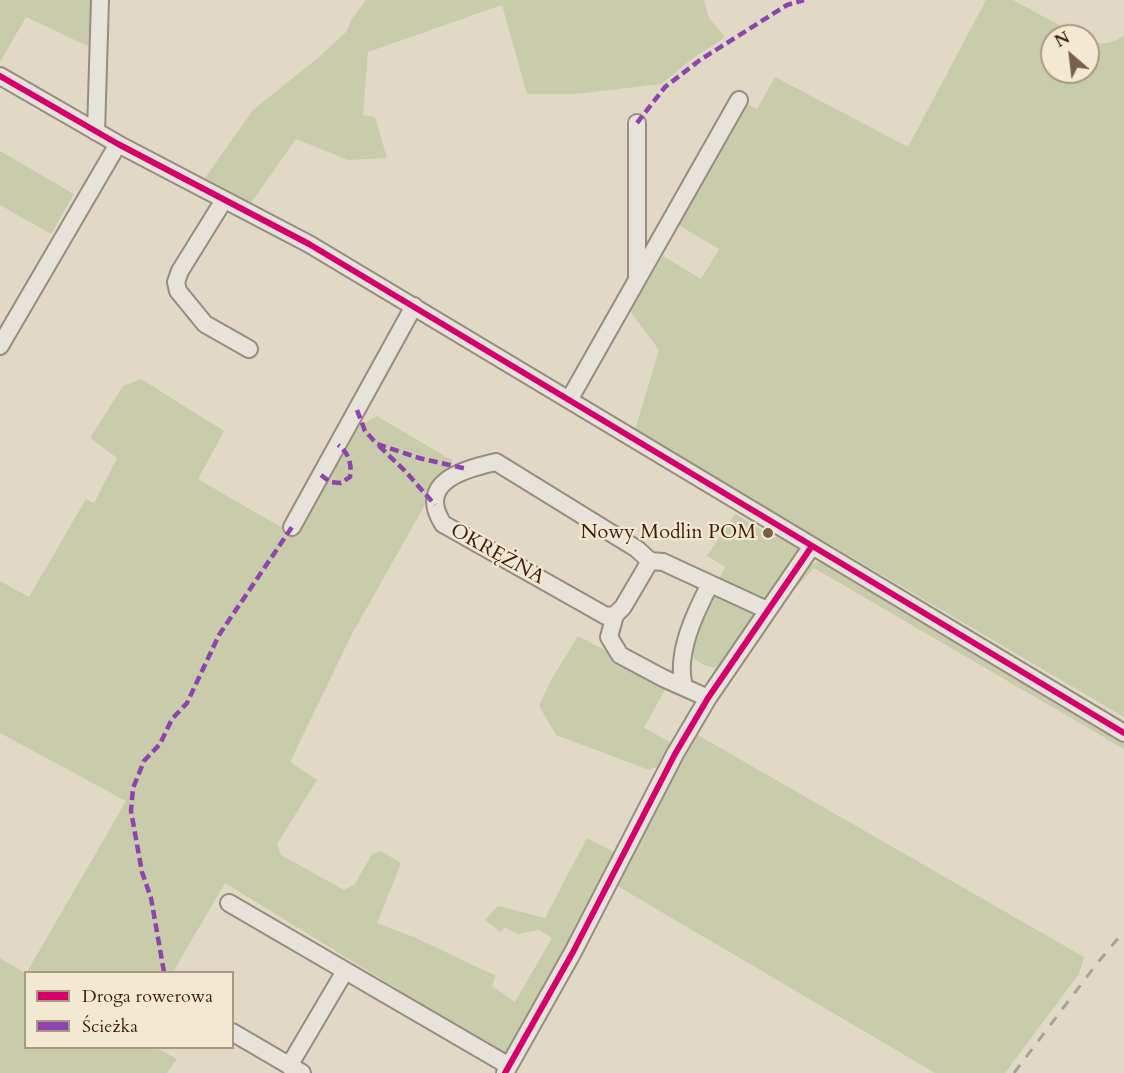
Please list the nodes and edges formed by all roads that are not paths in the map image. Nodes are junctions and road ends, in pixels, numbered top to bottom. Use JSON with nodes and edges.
{"nodes":[{"id":1,"x":100,"y":0,"type":"edge"},
{"id":2,"x":0,"y":76,"type":"edge"},
{"id":3,"x":739,"y":100,"type":"dead end"},
{"id":4,"x":637,"y":123,"type":"dead end"},
{"id":5,"x":96,"y":132,"type":"junction"},
{"id":6,"x":118,"y":144,"type":"junction"},
{"id":7,"x":224,"y":200,"type":"junction"},
{"id":8,"x":637,"y":280,"type":"junction"},
{"id":9,"x":414,"y":306,"type":"junction"},
{"id":10,"x":0,"y":346,"type":"edge"},
{"id":11,"x":249,"y":348,"type":"dead end"},
{"id":12,"x":569,"y":400,"type":"junction"},
{"id":13,"x":292,"y":527,"type":"dead end"},
{"id":14,"x":812,"y":546,"type":"junction"},
{"id":15,"x":650,"y":561,"type":"junction"},
{"id":16,"x":710,"y":584,"type":"junction"},
{"id":17,"x":767,"y":610,"type":"junction"},
{"id":18,"x":615,"y":615,"type":"junction"},
{"id":19,"x":684,"y":687,"type":"junction"},
{"id":20,"x":708,"y":698,"type":"junction"},
{"id":21,"x":1124,"y":733,"type":"edge"},
{"id":22,"x":229,"y":903,"type":"dead end"},
{"id":23,"x":345,"y":971,"type":"junction"},
{"id":24,"x":234,"y":1033,"type":"edge"},
{"id":25,"x":296,"y":1069,"type":"edge"},
{"id":26,"x":507,"y":1070,"type":"edge"}],
"edges":[{"from":1,"to":5,"type":"street"},
{"from":2,"to":5,"type":"street"},
{"from":3,"to":8,"type":"street"},
{"from":4,"to":8,"type":"street"},
{"from":5,"to":6,"type":"street"},
{"from":6,"to":7,"type":"street"},
{"from":6,"to":10,"type":"street"},
{"from":7,"to":9,"type":"street"},
{"from":7,"to":11,"type":"street"},
{"from":8,"to":12,"type":"street"},
{"from":9,"to":12,"type":"street"},
{"from":9,"to":13,"type":"street"},
{"from":12,"to":14,"type":"street"},
{"from":14,"to":17,"type":"street"},
{"from":14,"to":21,"type":"street"},
{"from":15,"to":16,"type":"street","name":"OKRĘŻNA"},
{"from":15,"to":18,"type":"street"},
{"from":15,"to":18,"type":"street","name":"OKRĘŻNA"},
{"from":16,"to":17,"type":"street","name":"OKRĘŻNA"},
{"from":16,"to":19,"type":"street"},
{"from":17,"to":20,"type":"street"},
{"from":18,"to":19,"type":"street"},
{"from":19,"to":20,"type":"street"},
{"from":20,"to":26,"type":"street"},
{"from":22,"to":23,"type":"street"},
{"from":23,"to":25,"type":"street"},
{"from":23,"to":26,"type":"street"},
{"from":24,"to":25,"type":"street"}]}
